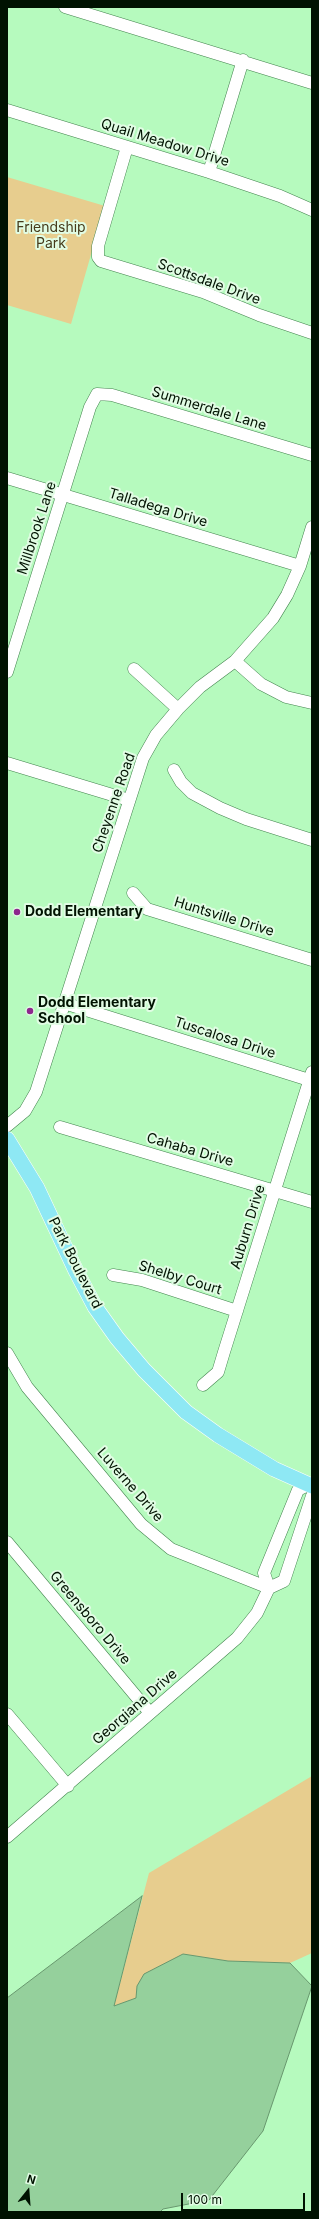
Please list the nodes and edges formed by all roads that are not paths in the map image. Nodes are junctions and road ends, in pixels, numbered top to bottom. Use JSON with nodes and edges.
{"nodes":[{"id":1,"x":65,"y":7,"type":"edge"},
{"id":2,"x":243,"y":60,"type":"junction"},
{"id":3,"x":312,"y":83,"type":"edge"},
{"id":4,"x":7,"y":110,"type":"edge"},
{"id":5,"x":127,"y":147,"type":"junction"},
{"id":6,"x":209,"y":172,"type":"junction"},
{"id":7,"x":312,"y":210,"type":"edge"},
{"id":8,"x":312,"y":333,"type":"edge"},
{"id":9,"x":97,"y":394,"type":"joint"},
{"id":10,"x":312,"y":455,"type":"edge"},
{"id":11,"x":7,"y":478,"type":"edge"},
{"id":12,"x":64,"y":495,"type":"junction"},
{"id":13,"x":312,"y":527,"type":"edge"},
{"id":14,"x":300,"y":566,"type":"junction"},
{"id":15,"x":235,"y":660,"type":"junction"},
{"id":16,"x":134,"y":669,"type":"dead end"},
{"id":17,"x":7,"y":672,"type":"edge"},
{"id":18,"x":312,"y":703,"type":"edge"},
{"id":19,"x":178,"y":709,"type":"junction"},
{"id":20,"x":7,"y":763,"type":"edge"},
{"id":21,"x":174,"y":770,"type":"dead end"},
{"id":22,"x":129,"y":800,"type":"junction"},
{"id":23,"x":312,"y":840,"type":"edge"},
{"id":24,"x":133,"y":893,"type":"dead end"},
{"id":25,"x":312,"y":960,"type":"edge"},
{"id":26,"x":64,"y":1002,"type":"junction"},
{"id":27,"x":311,"y":1076,"type":"edge"},
{"id":28,"x":7,"y":1126,"type":"edge"},
{"id":29,"x":60,"y":1128,"type":"dead end"},
{"id":30,"x":7,"y":1139,"type":"edge"},
{"id":31,"x":275,"y":1190,"type":"junction"},
{"id":32,"x":312,"y":1202,"type":"edge"},
{"id":33,"x":113,"y":1275,"type":"dead end"},
{"id":34,"x":237,"y":1311,"type":"junction"},
{"id":35,"x":7,"y":1353,"type":"edge"},
{"id":36,"x":204,"y":1384,"type":"dead end"},
{"id":37,"x":311,"y":1488,"type":"edge"},
{"id":38,"x":7,"y":1542,"type":"edge"},
{"id":39,"x":269,"y":1588,"type":"junction"},
{"id":40,"x":150,"y":1713,"type":"junction"},
{"id":41,"x":7,"y":1714,"type":"edge"},
{"id":42,"x":68,"y":1786,"type":"junction"},
{"id":43,"x":7,"y":1837,"type":"edge"}],
"edges":[{"from":1,"to":2,"type":"street"},
{"from":2,"to":3,"type":"street"},
{"from":2,"to":6,"type":"street"},
{"from":4,"to":5,"type":"street","name":"Quail Meadow Drive"},
{"from":5,"to":6,"type":"street","name":"Quail Meadow Drive"},
{"from":5,"to":8,"type":"street","name":"Scottsdale Drive"},
{"from":6,"to":7,"type":"street","name":"Quail Meadow Drive"},
{"from":9,"to":10,"type":"street","name":"Summerdale Lane"},
{"from":9,"to":12,"type":"street","name":"Millbrook Lane"},
{"from":11,"to":12,"type":"street","name":"Talladega Drive"},
{"from":12,"to":14,"type":"street","name":"Talladega Drive"},
{"from":12,"to":17,"type":"street","name":"Millbrook Lane"},
{"from":13,"to":14,"type":"street","name":"Cheyenne Road"},
{"from":14,"to":15,"type":"street","name":"Cheyenne Road"},
{"from":15,"to":18,"type":"street"},
{"from":15,"to":19,"type":"street","name":"Cheyenne Road"},
{"from":16,"to":19,"type":"street"},
{"from":19,"to":22,"type":"street","name":"Cheyenne Road"},
{"from":20,"to":22,"type":"street"},
{"from":21,"to":23,"type":"street"},
{"from":22,"to":26,"type":"street","name":"Cheyenne Road"},
{"from":24,"to":25,"type":"street","name":"Huntsville Drive"},
{"from":26,"to":27,"type":"street","name":"Tuscalosa Drive"},
{"from":26,"to":28,"type":"street","name":"Cheyenne Road"},
{"from":27,"to":31,"type":"street","name":"Auburn Drive"},
{"from":29,"to":31,"type":"street","name":"Cahaba Drive"},
{"from":30,"to":37,"type":"main road","name":"Park Boulevard"},
{"from":31,"to":32,"type":"street","name":"Cahaba Drive"},
{"from":31,"to":34,"type":"street","name":"Auburn Drive"},
{"from":33,"to":34,"type":"street","name":"Shelby Court"},
{"from":34,"to":36,"type":"street","name":"Auburn Drive"},
{"from":35,"to":39,"type":"street","name":"Luverne Drive"},
{"from":37,"to":39,"type":"street"},
{"from":37,"to":39,"type":"street"},
{"from":38,"to":40,"type":"street","name":"Greensboro Drive"},
{"from":39,"to":40,"type":"street","name":"Georgiana Drive"},
{"from":40,"to":42,"type":"street","name":"Georgiana Drive"},
{"from":41,"to":42,"type":"street"},
{"from":42,"to":43,"type":"street","name":"Georgiana Drive"}]}
